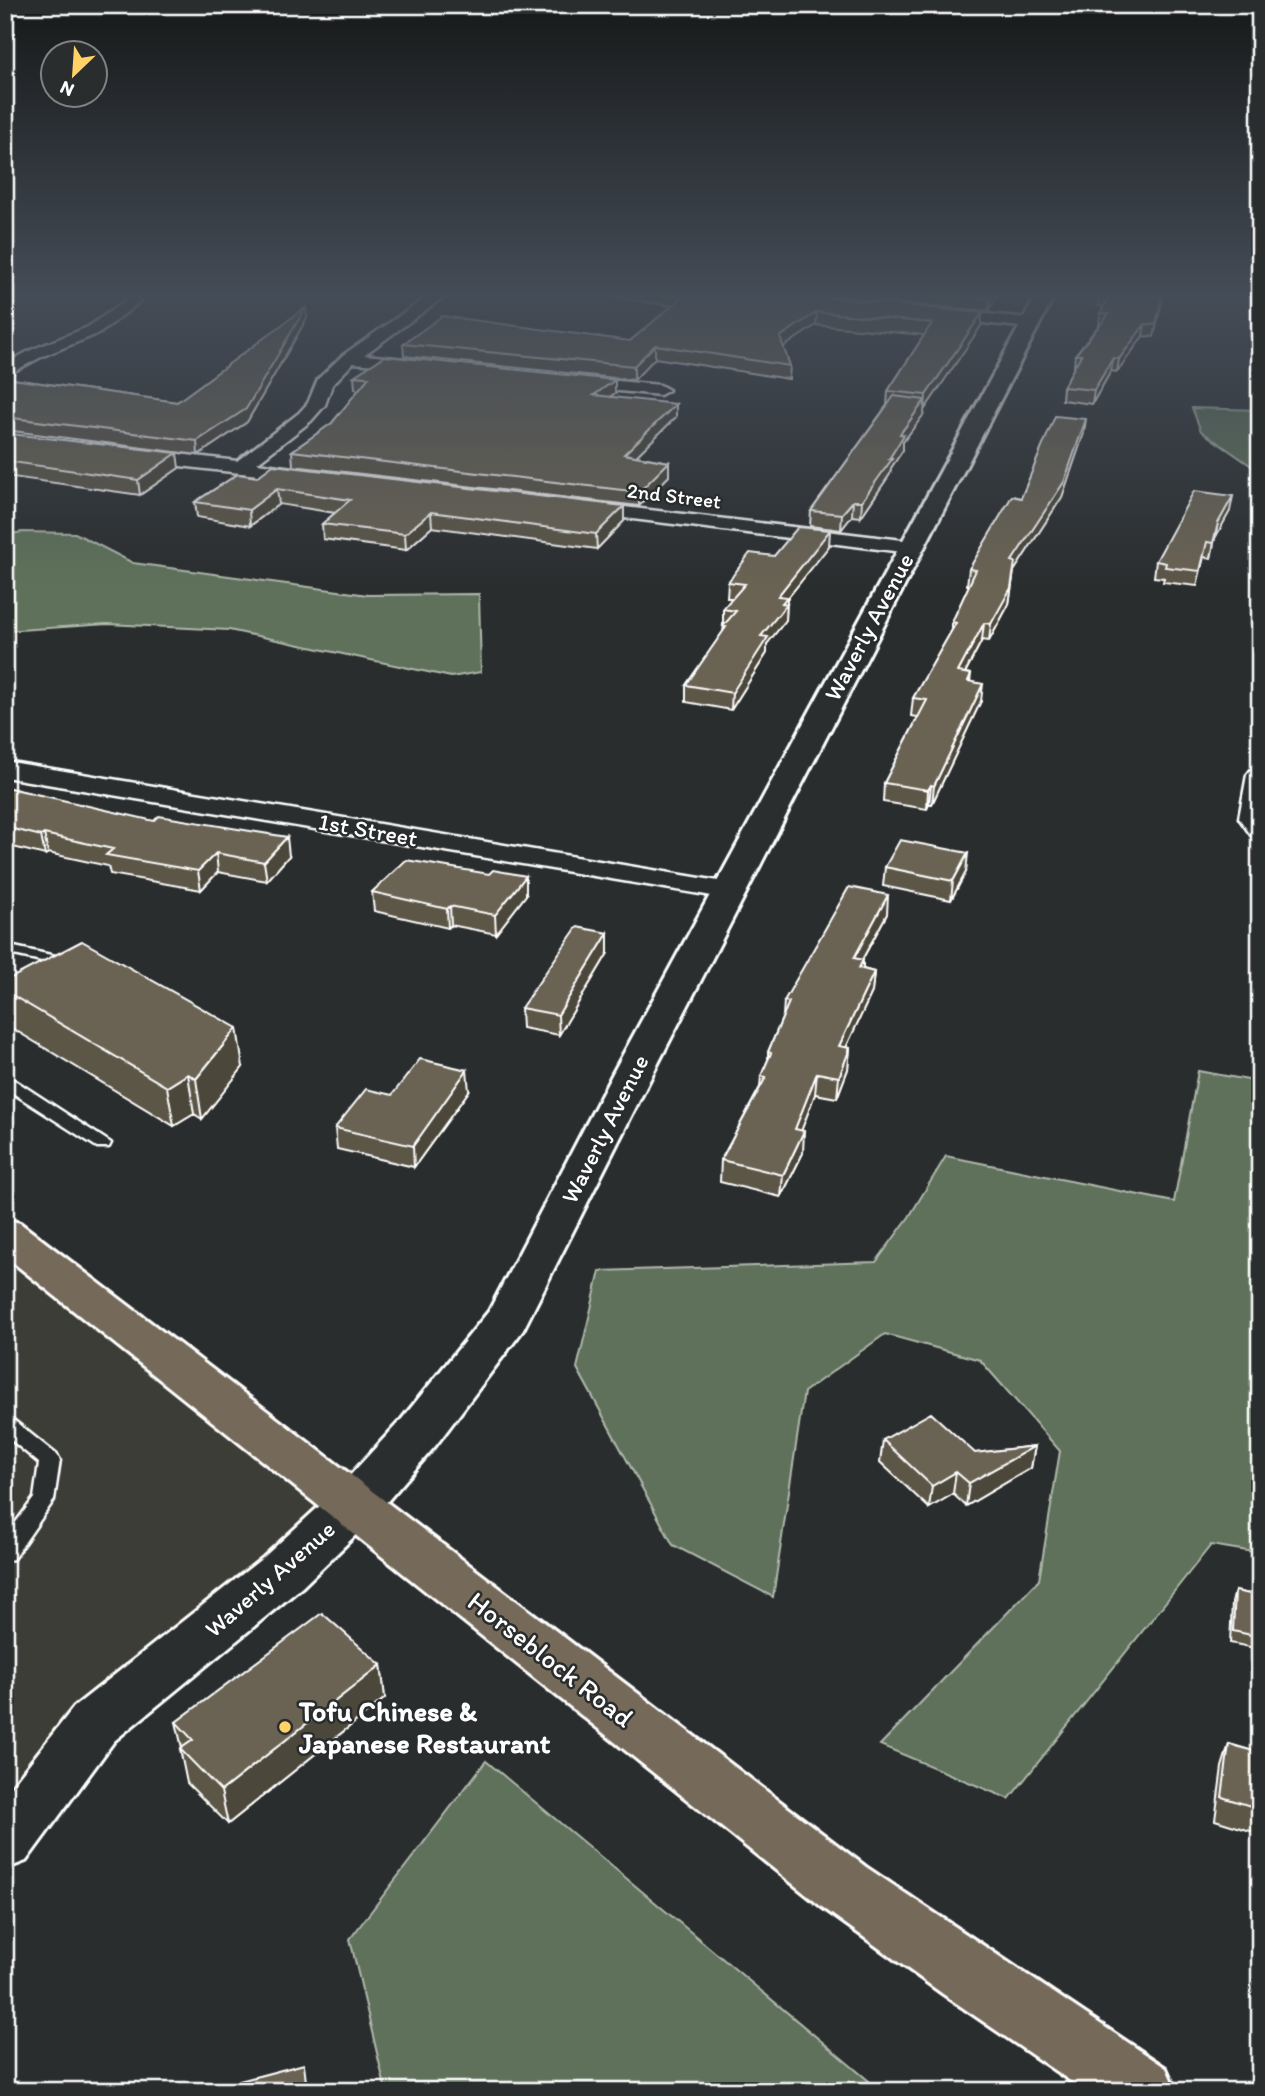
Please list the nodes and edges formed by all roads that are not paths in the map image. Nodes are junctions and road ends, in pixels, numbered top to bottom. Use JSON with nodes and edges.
{"nodes":[{"id":1,"x":320,"y":394,"type":"edge"},
{"id":2,"x":993,"y":394,"type":"edge"},
{"id":3,"x":121,"y":453,"type":"edge"},
{"id":4,"x":241,"y":467,"type":"junction"},
{"id":5,"x":322,"y":477,"type":"edge"},
{"id":6,"x":567,"y":507,"type":"edge"},
{"id":7,"x":911,"y":547,"type":"junction"},
{"id":8,"x":5,"y":769,"type":"edge"},
{"id":9,"x":1260,"y":775,"type":"edge"},
{"id":10,"x":1260,"y":829,"type":"edge"},
{"id":11,"x":730,"y":891,"type":"junction"},
{"id":12,"x":5,"y":949,"type":"edge"},
{"id":13,"x":51,"y":977,"type":"edge"},
{"id":14,"x":7,"y":1084,"type":"edge"},
{"id":15,"x":103,"y":1143,"type":"dead end"},
{"id":16,"x":5,"y":1233,"type":"edge"},
{"id":17,"x":5,"y":1424,"type":"edge"},
{"id":18,"x":353,"y":1506,"type":"junction"},
{"id":19,"x":5,"y":1553,"type":"edge"},
{"id":20,"x":102,"y":1716,"type":"junction"},
{"id":21,"x":5,"y":1803,"type":"edge"},
{"id":22,"x":5,"y":1842,"type":"edge"},
{"id":23,"x":1118,"y":2084,"type":"edge"}],
"edges":[{"from":1,"to":4,"type":"street"},
{"from":2,"to":7,"type":"street","name":"Waverly Avenue"},
{"from":3,"to":4,"type":"street"},
{"from":4,"to":5,"type":"street"},
{"from":6,"to":7,"type":"street","name":"2nd Street"},
{"from":7,"to":11,"type":"street","name":"Waverly Avenue"},
{"from":8,"to":11,"type":"street","name":"1st Street"},
{"from":9,"to":10,"type":"street"},
{"from":11,"to":18,"type":"street","name":"Waverly Avenue"},
{"from":12,"to":13,"type":"lane"},
{"from":14,"to":15,"type":"lane"},
{"from":16,"to":18,"type":"main road","name":"Horseblock Road"},
{"from":17,"to":19,"type":"lane"},
{"from":18,"to":20,"type":"street","name":"Waverly Avenue"},
{"from":18,"to":23,"type":"main road","name":"Horseblock Road"},
{"from":20,"to":21,"type":"lane"},
{"from":20,"to":22,"type":"street","name":"Waverly Avenue"}]}
